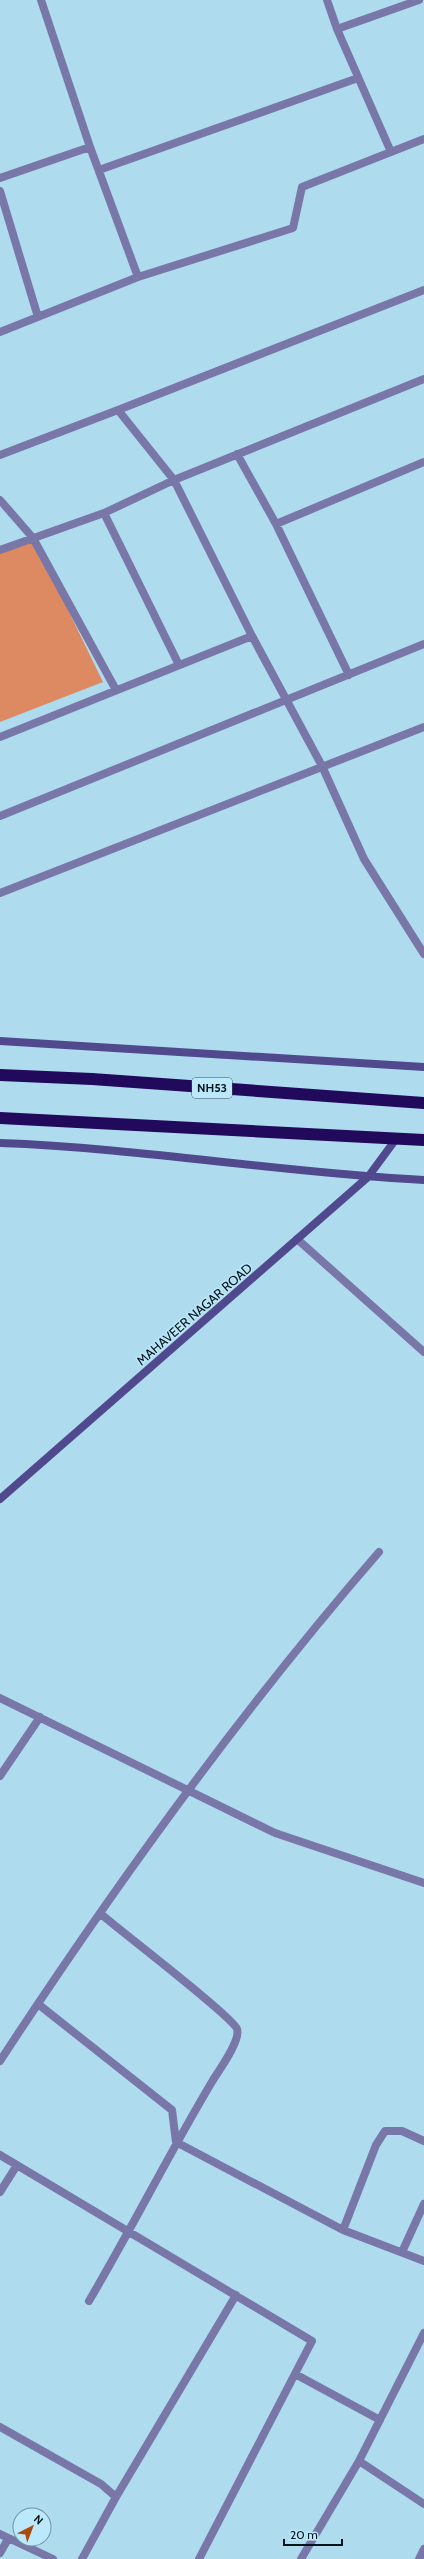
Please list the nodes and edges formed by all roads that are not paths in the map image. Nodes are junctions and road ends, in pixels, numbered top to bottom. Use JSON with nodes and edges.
{"nodes":[{"id":1,"x":42,"y":0,"type":"edge"},
{"id":2,"x":327,"y":0,"type":"edge"},
{"id":3,"x":419,"y":0,"type":"edge"},
{"id":4,"x":337,"y":29,"type":"junction"},
{"id":5,"x":358,"y":78,"type":"junction"},
{"id":6,"x":424,"y":139,"type":"edge"},
{"id":7,"x":90,"y":148,"type":"junction"},
{"id":8,"x":391,"y":152,"type":"junction"},
{"id":9,"x":100,"y":170,"type":"junction"},
{"id":10,"x":0,"y":178,"type":"edge"},
{"id":11,"x":0,"y":191,"type":"edge"},
{"id":12,"x":138,"y":277,"type":"junction"},
{"id":13,"x":424,"y":290,"type":"edge"},
{"id":14,"x":38,"y":316,"type":"junction"},
{"id":15,"x":0,"y":332,"type":"edge"},
{"id":16,"x":424,"y":379,"type":"edge"},
{"id":17,"x":118,"y":410,"type":"junction"},
{"id":18,"x":237,"y":454,"type":"junction"},
{"id":19,"x":0,"y":455,"type":"edge"},
{"id":20,"x":424,"y":462,"type":"edge"},
{"id":21,"x":174,"y":480,"type":"junction"},
{"id":22,"x":0,"y":500,"type":"edge"},
{"id":23,"x":104,"y":513,"type":"junction"},
{"id":24,"x":276,"y":524,"type":"junction"},
{"id":25,"x":33,"y":538,"type":"junction"},
{"id":26,"x":0,"y":550,"type":"edge"},
{"id":27,"x":252,"y":636,"type":"junction"},
{"id":28,"x":424,"y":644,"type":"edge"},
{"id":29,"x":180,"y":665,"type":"junction"},
{"id":30,"x":349,"y":675,"type":"junction"},
{"id":31,"x":116,"y":690,"type":"junction"},
{"id":32,"x":287,"y":699,"type":"junction"},
{"id":33,"x":424,"y":727,"type":"edge"},
{"id":34,"x":0,"y":737,"type":"edge"},
{"id":35,"x":322,"y":766,"type":"junction"},
{"id":36,"x":0,"y":816,"type":"edge"},
{"id":37,"x":0,"y":893,"type":"edge"},
{"id":38,"x":424,"y":954,"type":"edge"},
{"id":39,"x":0,"y":1041,"type":"edge"},
{"id":40,"x":424,"y":1067,"type":"edge"},
{"id":41,"x":0,"y":1075,"type":"edge"},
{"id":42,"x":424,"y":1103,"type":"edge"},
{"id":43,"x":0,"y":1118,"type":"edge"},
{"id":44,"x":396,"y":1139,"type":"junction"},
{"id":45,"x":424,"y":1140,"type":"edge"},
{"id":46,"x":0,"y":1143,"type":"edge"},
{"id":47,"x":368,"y":1177,"type":"junction"},
{"id":48,"x":424,"y":1180,"type":"edge"},
{"id":49,"x":297,"y":1239,"type":"junction"},
{"id":50,"x":424,"y":1352,"type":"edge"},
{"id":51,"x":0,"y":1499,"type":"edge"},
{"id":52,"x":379,"y":1552,"type":"dead end"},
{"id":53,"x":0,"y":1698,"type":"edge"},
{"id":54,"x":40,"y":1717,"type":"junction"},
{"id":55,"x":0,"y":1776,"type":"edge"},
{"id":56,"x":188,"y":1790,"type":"junction"},
{"id":57,"x":424,"y":1883,"type":"edge"},
{"id":58,"x":101,"y":1914,"type":"junction"},
{"id":59,"x":38,"y":2004,"type":"junction"},
{"id":60,"x":0,"y":2061,"type":"edge"},
{"id":61,"x":424,"y":2141,"type":"edge"},
{"id":62,"x":176,"y":2142,"type":"junction"},
{"id":63,"x":0,"y":2155,"type":"edge"},
{"id":64,"x":17,"y":2165,"type":"junction"},
{"id":65,"x":0,"y":2192,"type":"edge"},
{"id":66,"x":424,"y":2204,"type":"edge"},
{"id":67,"x":343,"y":2230,"type":"junction"},
{"id":68,"x":129,"y":2232,"type":"junction"},
{"id":69,"x":402,"y":2252,"type":"junction"},
{"id":70,"x":424,"y":2260,"type":"edge"},
{"id":71,"x":236,"y":2295,"type":"junction"},
{"id":72,"x":89,"y":2301,"type":"dead end"},
{"id":73,"x":424,"y":2333,"type":"edge"},
{"id":74,"x":295,"y":2374,"type":"junction"},
{"id":75,"x":380,"y":2420,"type":"junction"},
{"id":76,"x":0,"y":2427,"type":"edge"},
{"id":77,"x":359,"y":2462,"type":"junction"},
{"id":78,"x":116,"y":2497,"type":"junction"},
{"id":79,"x":424,"y":2504,"type":"edge"},
{"id":80,"x":0,"y":2534,"type":"edge"},
{"id":81,"x":8,"y":2539,"type":"junction"},
{"id":82,"x":424,"y":2549,"type":"edge"},
{"id":83,"x":0,"y":2553,"type":"edge"},
{"id":84,"x":53,"y":2559,"type":"edge"},
{"id":85,"x":82,"y":2559,"type":"edge"},
{"id":86,"x":199,"y":2559,"type":"edge"},
{"id":87,"x":301,"y":2559,"type":"edge"},
{"id":88,"x":419,"y":2559,"type":"edge"}],
"edges":[{"from":1,"to":7,"type":"street"},
{"from":2,"to":4,"type":"street"},
{"from":3,"to":4,"type":"street"},
{"from":4,"to":5,"type":"street"},
{"from":5,"to":8,"type":"street"},
{"from":5,"to":9,"type":"street"},
{"from":6,"to":8,"type":"street"},
{"from":7,"to":9,"type":"street"},
{"from":7,"to":10,"type":"street"},
{"from":8,"to":12,"type":"street"},
{"from":9,"to":12,"type":"street"},
{"from":11,"to":14,"type":"street"},
{"from":12,"to":14,"type":"street"},
{"from":13,"to":17,"type":"street"},
{"from":14,"to":15,"type":"street"},
{"from":16,"to":18,"type":"street"},
{"from":17,"to":19,"type":"street"},
{"from":17,"to":21,"type":"street"},
{"from":18,"to":21,"type":"street"},
{"from":18,"to":24,"type":"street"},
{"from":20,"to":24,"type":"street"},
{"from":21,"to":23,"type":"street"},
{"from":21,"to":27,"type":"street"},
{"from":22,"to":25,"type":"street"},
{"from":23,"to":25,"type":"street"},
{"from":23,"to":29,"type":"street"},
{"from":24,"to":30,"type":"street"},
{"from":25,"to":26,"type":"street"},
{"from":25,"to":31,"type":"street"},
{"from":27,"to":29,"type":"street"},
{"from":27,"to":32,"type":"street"},
{"from":28,"to":30,"type":"street"},
{"from":29,"to":31,"type":"street"},
{"from":30,"to":32,"type":"street"},
{"from":31,"to":34,"type":"street"},
{"from":32,"to":35,"type":"street"},
{"from":32,"to":36,"type":"street"},
{"from":33,"to":35,"type":"street"},
{"from":35,"to":37,"type":"street"},
{"from":35,"to":38,"type":"street"},
{"from":39,"to":40,"type":"main road"},
{"from":41,"to":42,"type":"highway","number":"NH53"},
{"from":43,"to":44,"type":"highway"},
{"from":44,"to":45,"type":"highway"},
{"from":44,"to":47,"type":"main road","name":"MAHAVEER NAGAR ROAD"},
{"from":46,"to":47,"type":"main road"},
{"from":47,"to":48,"type":"main road"},
{"from":47,"to":49,"type":"main road","name":"MAHAVEER NAGAR ROAD"},
{"from":49,"to":50,"type":"street"},
{"from":49,"to":51,"type":"main road","name":"MAHAVEER NAGAR ROAD"},
{"from":52,"to":56,"type":"street"},
{"from":53,"to":54,"type":"street"},
{"from":54,"to":55,"type":"street"},
{"from":54,"to":56,"type":"street"},
{"from":56,"to":57,"type":"street"},
{"from":56,"to":58,"type":"street"},
{"from":58,"to":59,"type":"street"},
{"from":58,"to":62,"type":"street"},
{"from":59,"to":60,"type":"street"},
{"from":59,"to":62,"type":"street"},
{"from":61,"to":67,"type":"street"},
{"from":62,"to":67,"type":"street"},
{"from":62,"to":68,"type":"street"},
{"from":63,"to":64,"type":"street"},
{"from":64,"to":65,"type":"street"},
{"from":64,"to":68,"type":"street"},
{"from":66,"to":69,"type":"street"},
{"from":67,"to":69,"type":"street"},
{"from":68,"to":71,"type":"street"},
{"from":68,"to":72,"type":"street"},
{"from":69,"to":70,"type":"street"},
{"from":71,"to":74,"type":"street"},
{"from":71,"to":78,"type":"street"},
{"from":73,"to":75,"type":"street"},
{"from":74,"to":75,"type":"street"},
{"from":74,"to":86,"type":"street"},
{"from":75,"to":77,"type":"street"},
{"from":76,"to":78,"type":"street"},
{"from":77,"to":79,"type":"street"},
{"from":77,"to":87,"type":"street"},
{"from":78,"to":85,"type":"street"},
{"from":80,"to":81,"type":"street"},
{"from":81,"to":83,"type":"street"},
{"from":81,"to":84,"type":"street"},
{"from":82,"to":88,"type":"street"}]}
